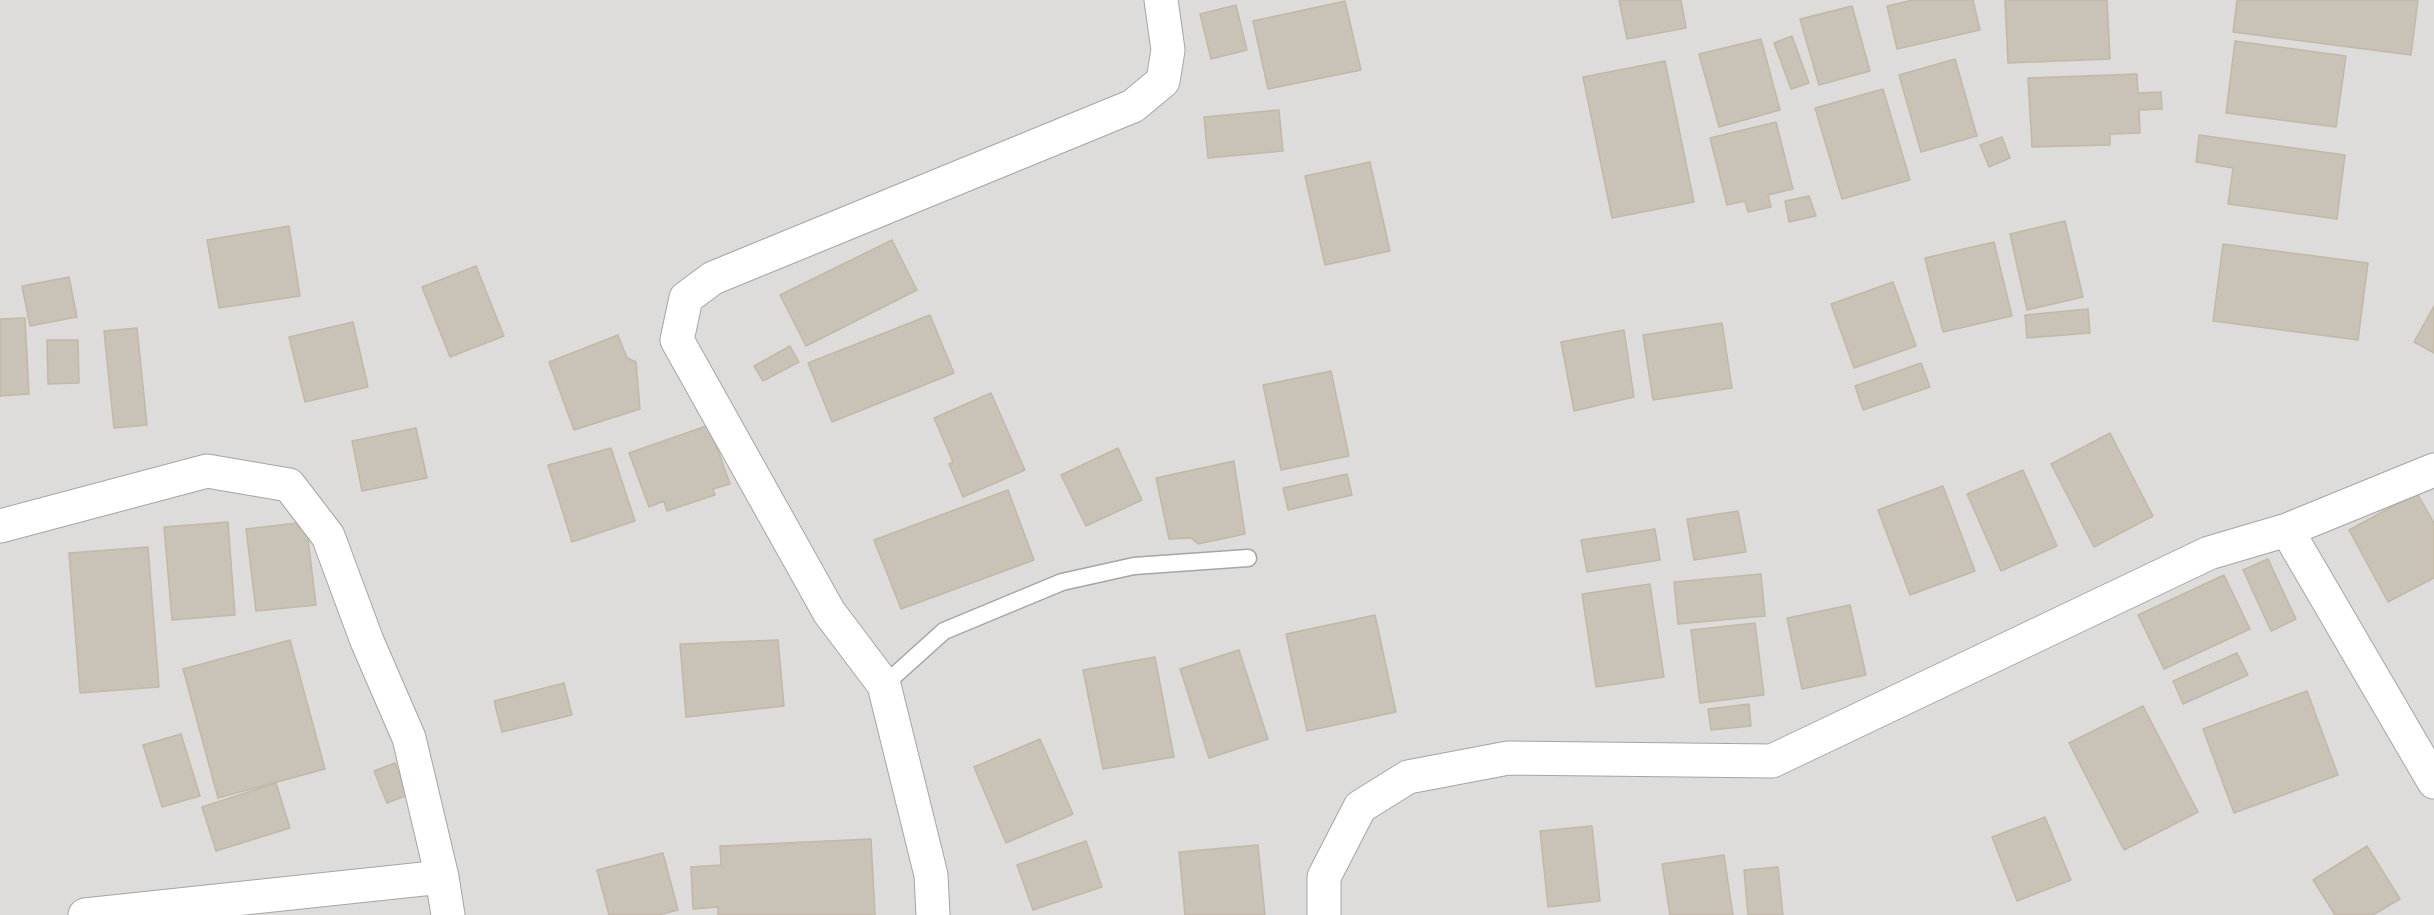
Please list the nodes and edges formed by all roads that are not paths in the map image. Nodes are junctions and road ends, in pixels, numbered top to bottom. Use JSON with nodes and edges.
{"nodes":[{"id":1,"x":1161,"y":0,"type":"edge"},
{"id":2,"x":2434,"y":470,"type":"edge"},
{"id":3,"x":0,"y":526,"type":"edge"},
{"id":4,"x":2287,"y":530,"type":"junction"},
{"id":5,"x":1248,"y":558,"type":"dead end"},
{"id":6,"x":884,"y":685,"type":"junction"},
{"id":7,"x":2434,"y":782,"type":"edge"},
{"id":8,"x":442,"y":877,"type":"junction"},
{"id":9,"x":85,"y":915,"type":"edge"},
{"id":10,"x":448,"y":915,"type":"edge"},
{"id":11,"x":933,"y":915,"type":"edge"},
{"id":12,"x":1324,"y":915,"type":"edge"}],
"edges":[{"from":1,"to":6,"type":"street"},
{"from":2,"to":4,"type":"street"},
{"from":3,"to":8,"type":"street"},
{"from":4,"to":7,"type":"street"},
{"from":4,"to":12,"type":"street"},
{"from":5,"to":6,"type":"lane"},
{"from":6,"to":11,"type":"street"},
{"from":8,"to":9,"type":"street"},
{"from":8,"to":10,"type":"street"}]}
